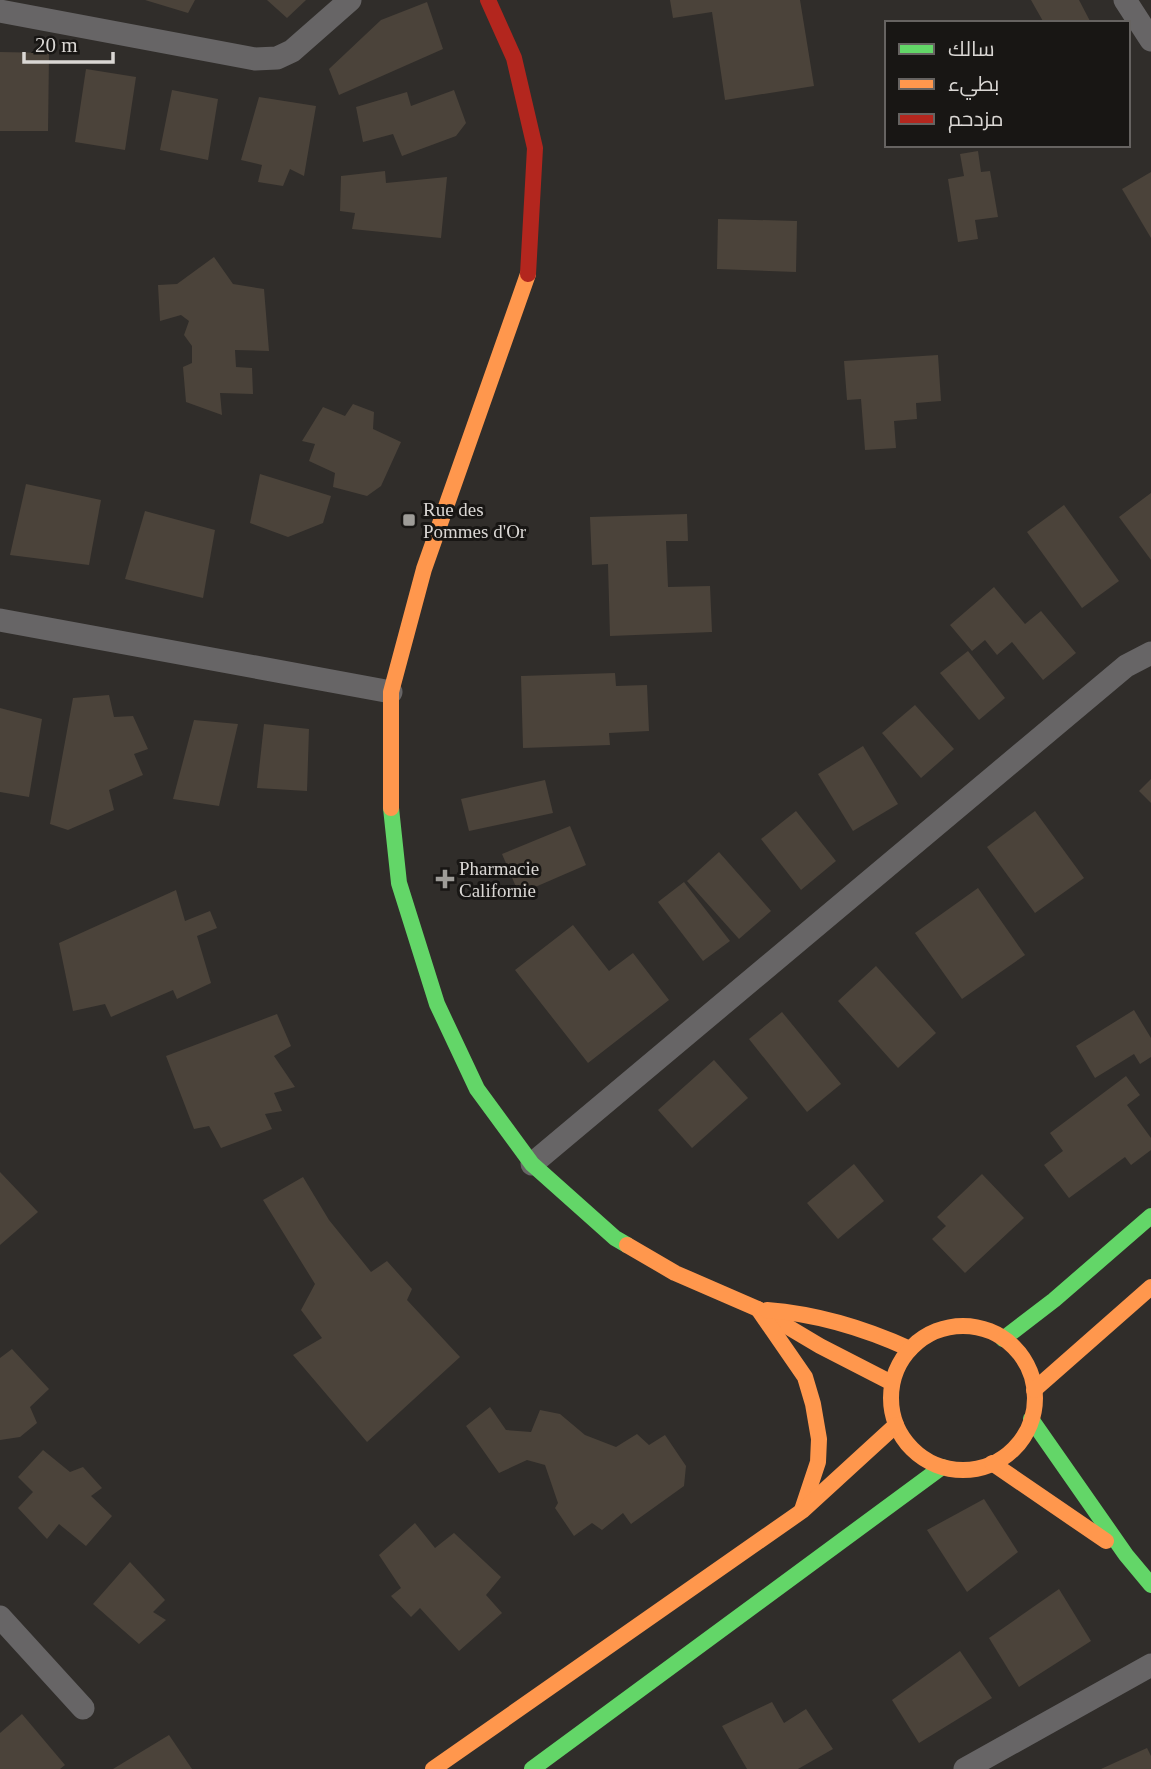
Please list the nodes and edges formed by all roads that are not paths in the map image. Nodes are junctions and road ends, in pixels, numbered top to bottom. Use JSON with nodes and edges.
{"nodes":[{"id":1,"x":350,"y":0,"type":"edge"},
{"id":2,"x":488,"y":0,"type":"edge"},
{"id":3,"x":1125,"y":0,"type":"edge"},
{"id":4,"x":0,"y":11,"type":"edge"},
{"id":5,"x":1151,"y":40,"type":"edge"},
{"id":6,"x":0,"y":621,"type":"edge"},
{"id":7,"x":1151,"y":653,"type":"edge"},
{"id":8,"x":391,"y":692,"type":"junction"},
{"id":9,"x":532,"y":1164,"type":"junction"},
{"id":10,"x":1151,"y":1216,"type":"edge"},
{"id":11,"x":1151,"y":1287,"type":"edge"},
{"id":12,"x":758,"y":1309,"type":"junction"},
{"id":13,"x":1003,"y":1339,"type":"junction"},
{"id":14,"x":910,"y":1349,"type":"junction"},
{"id":15,"x":892,"y":1384,"type":"junction"},
{"id":16,"x":1034,"y":1390,"type":"junction"},
{"id":17,"x":1031,"y":1419,"type":"junction"},
{"id":18,"x":897,"y":1425,"type":"junction"},
{"id":19,"x":992,"y":1464,"type":"junction"},
{"id":20,"x":942,"y":1467,"type":"junction"},
{"id":21,"x":802,"y":1511,"type":"junction"},
{"id":22,"x":1126,"y":1555,"type":"junction"},
{"id":23,"x":1151,"y":1585,"type":"edge"},
{"id":24,"x":0,"y":1617,"type":"edge"},
{"id":25,"x":1151,"y":1665,"type":"edge"},
{"id":26,"x":83,"y":1708,"type":"dead end"},
{"id":27,"x":433,"y":1769,"type":"edge"},
{"id":28,"x":532,"y":1769,"type":"edge"},
{"id":29,"x":965,"y":1769,"type":"edge"}],
"edges":[{"from":1,"to":4,"type":"street"},
{"from":2,"to":8,"type":"main road"},
{"from":3,"to":5,"type":"street"},
{"from":6,"to":8,"type":"street"},
{"from":7,"to":9,"type":"street"},
{"from":8,"to":9,"type":"main road"},
{"from":9,"to":12,"type":"main road"},
{"from":10,"to":13,"type":"main road"},
{"from":11,"to":16,"type":"main road"},
{"from":12,"to":14,"type":"main road"},
{"from":12,"to":15,"type":"main road"},
{"from":12,"to":21,"type":"main road"},
{"from":13,"to":14,"type":"main road"},
{"from":13,"to":16,"type":"main road"},
{"from":14,"to":15,"type":"main road"},
{"from":15,"to":18,"type":"main road"},
{"from":16,"to":17,"type":"main road"},
{"from":17,"to":19,"type":"main road"},
{"from":17,"to":22,"type":"main road"},
{"from":18,"to":20,"type":"main road"},
{"from":18,"to":21,"type":"main road"},
{"from":19,"to":20,"type":"main road"},
{"from":19,"to":22,"type":"main road"},
{"from":20,"to":28,"type":"main road"},
{"from":21,"to":27,"type":"main road"},
{"from":22,"to":23,"type":"main road"},
{"from":24,"to":26,"type":"street"},
{"from":25,"to":29,"type":"street"}]}
